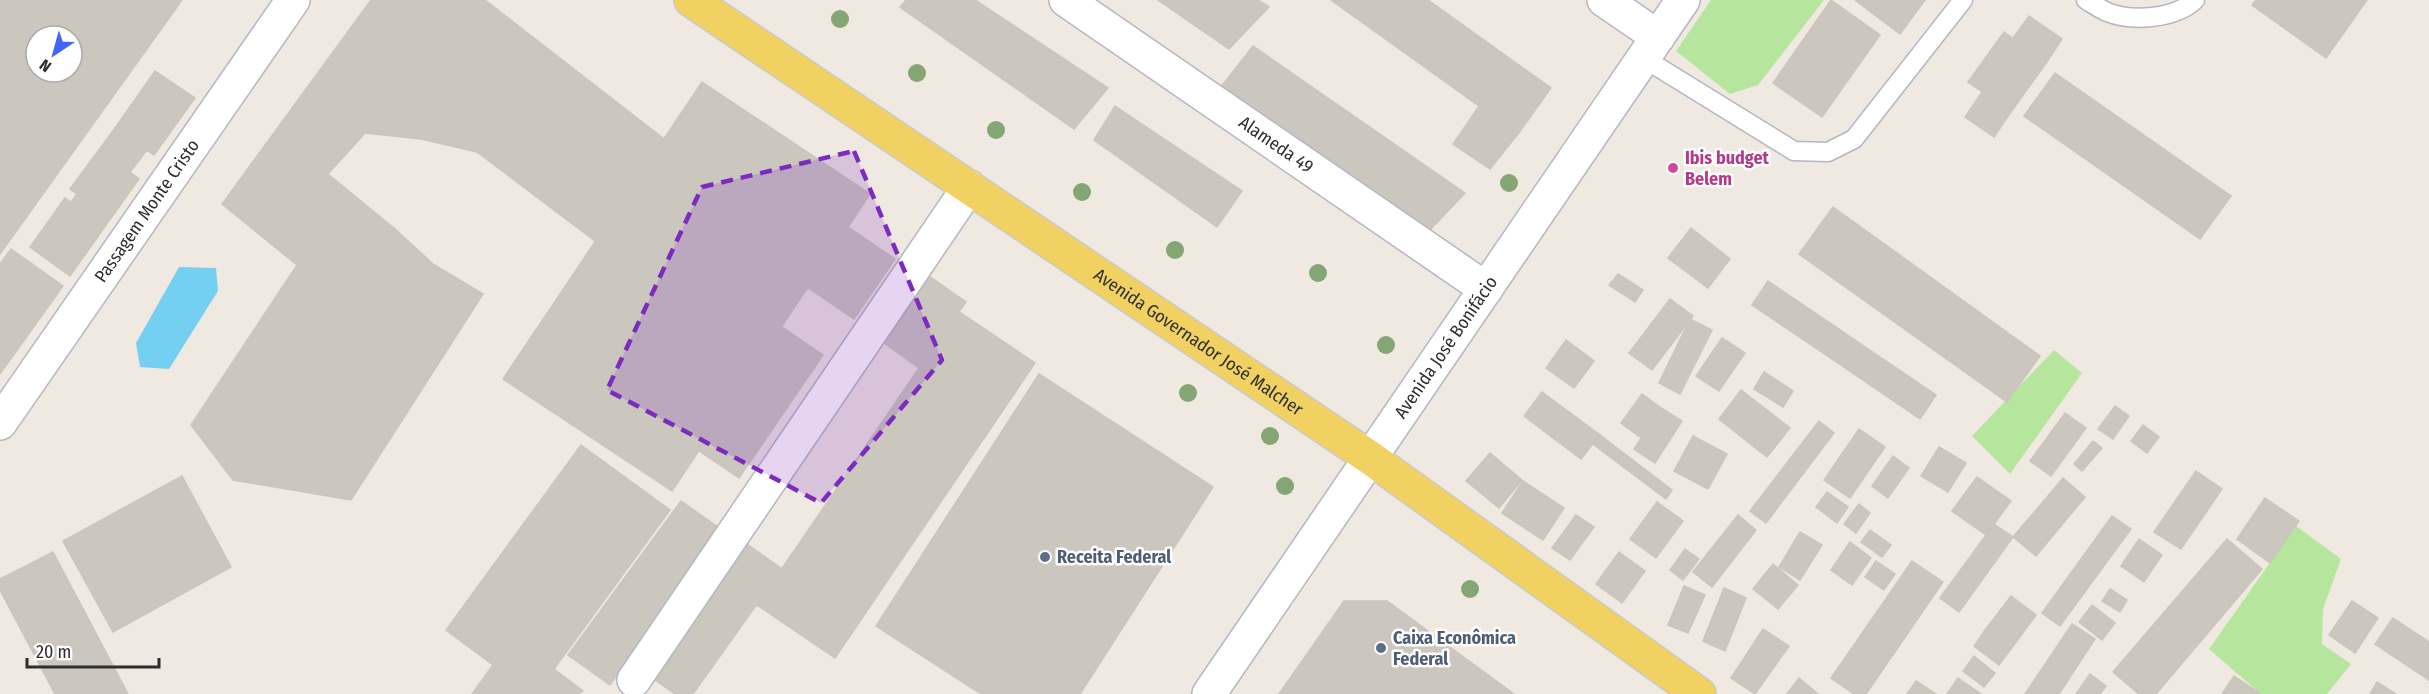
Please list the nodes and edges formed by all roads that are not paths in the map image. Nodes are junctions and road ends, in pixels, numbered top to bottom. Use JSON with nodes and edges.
{"nodes":[{"id":1,"x":294,"y":0,"type":"edge"},
{"id":2,"x":691,"y":0,"type":"edge"},
{"id":3,"x":1066,"y":0,"type":"edge"},
{"id":4,"x":1604,"y":0,"type":"edge"},
{"id":5,"x":1683,"y":0,"type":"edge"},
{"id":6,"x":1964,"y":0,"type":"edge"},
{"id":7,"x":2086,"y":0,"type":"edge"},
{"id":8,"x":2194,"y":0,"type":"edge"},
{"id":9,"x":1651,"y":48,"type":"junction"},
{"id":10,"x":969,"y":187,"type":"junction"},
{"id":11,"x":1486,"y":289,"type":"junction"},
{"id":12,"x":0,"y":423,"type":"edge"},
{"id":13,"x":1370,"y":457,"type":"junction"},
{"id":14,"x":634,"y":680,"type":"dead end"},
{"id":15,"x":1209,"y":694,"type":"edge"},
{"id":16,"x":1699,"y":694,"type":"edge"}],
"edges":[{"from":1,"to":12,"type":"street","name":"Passagem Monte Cristo"},
{"from":2,"to":10,"type":"main road","name":"Avenida Governador José Malcher"},
{"from":3,"to":11,"type":"street","name":"Alameda 49"},
{"from":4,"to":9,"type":"street"},
{"from":5,"to":9,"type":"street","name":"Avenida José Bonifácio"},
{"from":6,"to":9,"type":"lane"},
{"from":7,"to":8,"type":"lane"},
{"from":9,"to":11,"type":"street","name":"Avenida José Bonifácio"},
{"from":10,"to":13,"type":"main road","name":"Avenida Governador José Malcher"},
{"from":10,"to":14,"type":"street"},
{"from":11,"to":13,"type":"street","name":"Avenida José Bonifácio"},
{"from":13,"to":15,"type":"street","name":"Avenida José Bonifácio"},
{"from":13,"to":16,"type":"main road","name":"Avenida Governador José Malcher"}]}
